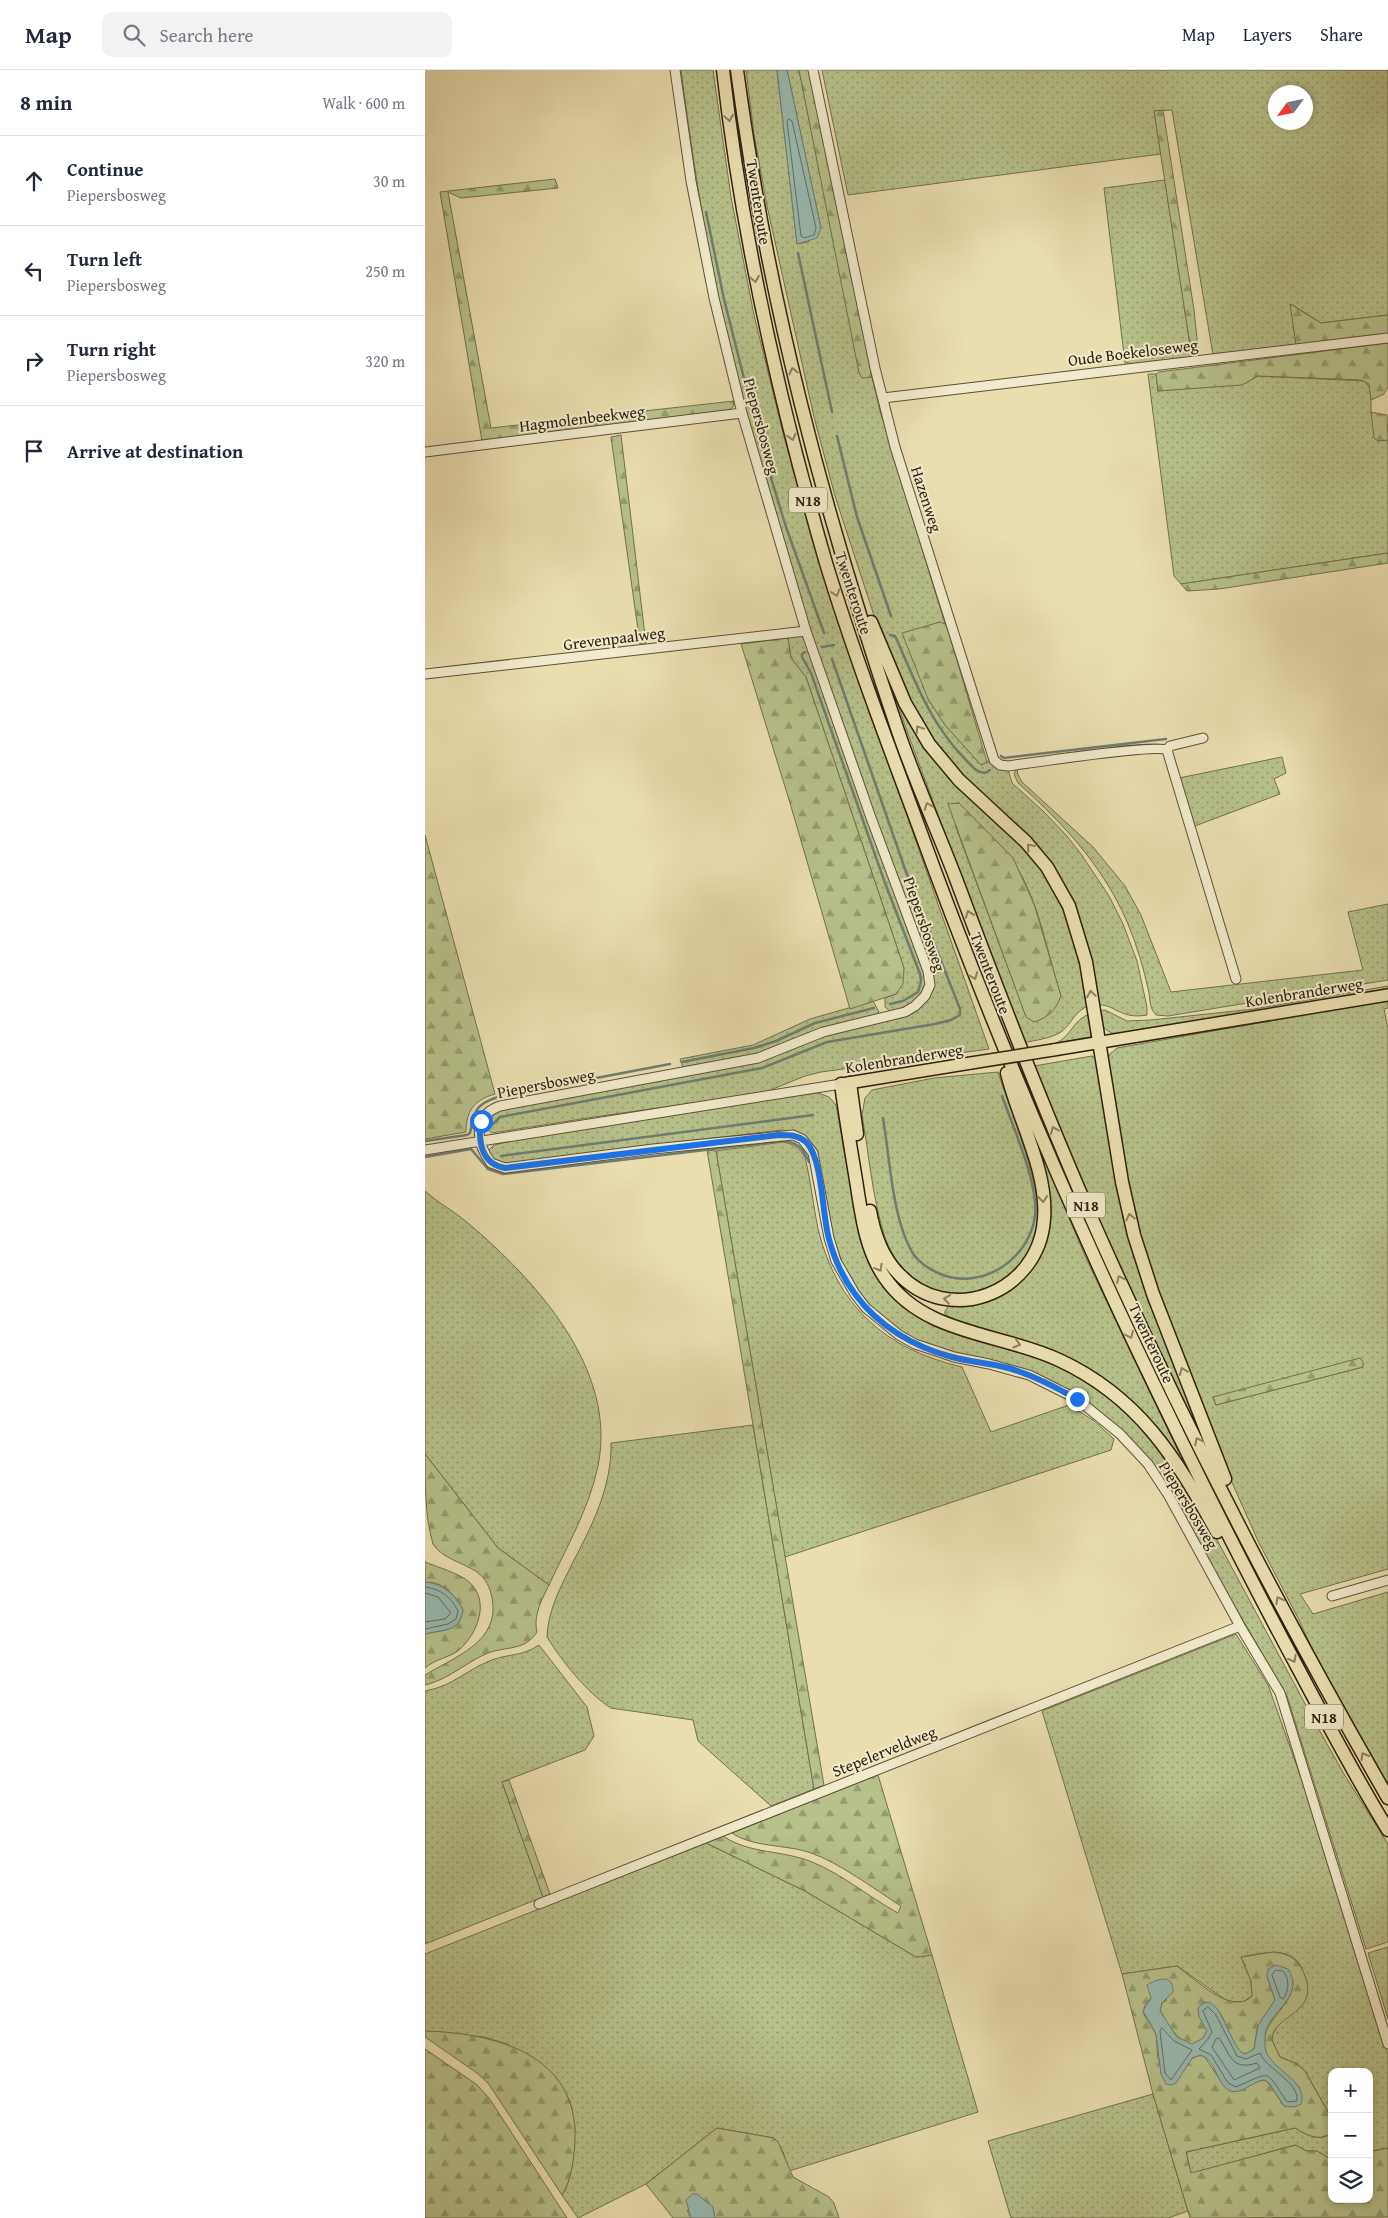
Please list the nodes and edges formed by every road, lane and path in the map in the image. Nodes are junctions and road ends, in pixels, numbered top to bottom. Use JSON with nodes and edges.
{"nodes":[{"id":1,"x":675,"y":70,"type":"edge"},
{"id":2,"x":723,"y":70,"type":"edge"},
{"id":3,"x":737,"y":70,"type":"edge"},
{"id":4,"x":813,"y":70,"type":"edge"},
{"id":5,"x":1388,"y":338,"type":"edge"},
{"id":6,"x":883,"y":398,"type":"junction"},
{"id":7,"x":742,"y":413,"type":"junction"},
{"id":8,"x":425,"y":452,"type":"edge"},
{"id":9,"x":841,"y":554,"type":"junction"},
{"id":10,"x":807,"y":631,"type":"junction"},
{"id":11,"x":425,"y":674,"type":"edge"},
{"id":12,"x":1203,"y":738,"type":"dead end"},
{"id":13,"x":1167,"y":750,"type":"junction"},
{"id":14,"x":1236,"y":979,"type":"dead end"},
{"id":15,"x":1388,"y":995,"type":"edge"},
{"id":16,"x":997,"y":1034,"type":"junction"},
{"id":17,"x":1099,"y":1042,"type":"junction"},
{"id":18,"x":845,"y":1084,"type":"junction"},
{"id":19,"x":480,"y":1142,"type":"junction"},
{"id":20,"x":425,"y":1150,"type":"edge"},
{"id":21,"x":1251,"y":1547,"type":"junction"},
{"id":22,"x":1388,"y":1580,"type":"edge"},
{"id":23,"x":1333,"y":1596,"type":"dead end"},
{"id":24,"x":1270,"y":1616,"type":"junction"},
{"id":25,"x":1240,"y":1626,"type":"junction"},
{"id":26,"x":1388,"y":1798,"type":"edge"},
{"id":27,"x":1388,"y":1830,"type":"edge"},
{"id":28,"x":539,"y":1904,"type":"dead end"},
{"id":29,"x":1388,"y":2044,"type":"edge"}],
"edges":[{"from":1,"to":7,"type":"street","name":"Piepersbosweg"},
{"from":2,"to":16,"type":"highway","name":"Twenteroute","number":"N18","one_way":true},
{"from":9,"to":3,"type":"highway","name":"Twenteroute","number":"N18","one_way":true},
{"from":4,"to":6,"type":"street","name":"Hazenweg"},
{"from":5,"to":6,"type":"street","name":"Oude Boekeloseweg"},
{"from":6,"to":13,"type":"street","name":"Hazenweg"},
{"from":7,"to":8,"type":"street","name":"Hagmolenbeekweg"},
{"from":7,"to":10,"type":"street","name":"Piepersbosweg"},
{"from":17,"to":9,"type":"highway","number":"N18","one_way":true},
{"from":21,"to":9,"type":"highway","name":"Twenteroute","number":"N18","one_way":true},
{"from":10,"to":11,"type":"street","name":"Grevenpaalweg"},
{"from":10,"to":19,"type":"street","name":"Piepersbosweg"},
{"from":12,"to":13,"type":"street"},
{"from":13,"to":14,"type":"street"},
{"from":15,"to":17,"type":"main road","name":"Kolenbranderweg"},
{"from":16,"to":18,"type":"highway","number":"N18","one_way":true},
{"from":16,"to":24,"type":"highway","name":"Twenteroute","number":"N18","one_way":true},
{"from":17,"to":18,"type":"main road","name":"Kolenbranderweg","bridge":true},
{"from":21,"to":17,"type":"highway","number":"N18","one_way":true},
{"from":18,"to":19,"type":"street","name":"Kolenbranderweg"},
{"from":18,"to":24,"type":"highway","number":"N18","one_way":true},
{"from":19,"to":20,"type":"street","name":"Kolenbranderweg"},
{"from":19,"to":25,"type":"street","name":"Piepersbosweg"},
{"from":26,"to":21,"type":"highway","name":"Twenteroute","number":"N18","one_way":true},
{"from":22,"to":23,"type":"street"},
{"from":24,"to":27,"type":"highway","name":"Twenteroute","number":"N18","one_way":true},
{"from":25,"to":28,"type":"street","name":"Stepelerveldweg"},
{"from":25,"to":29,"type":"street","name":"Piepersbosweg"}]}
